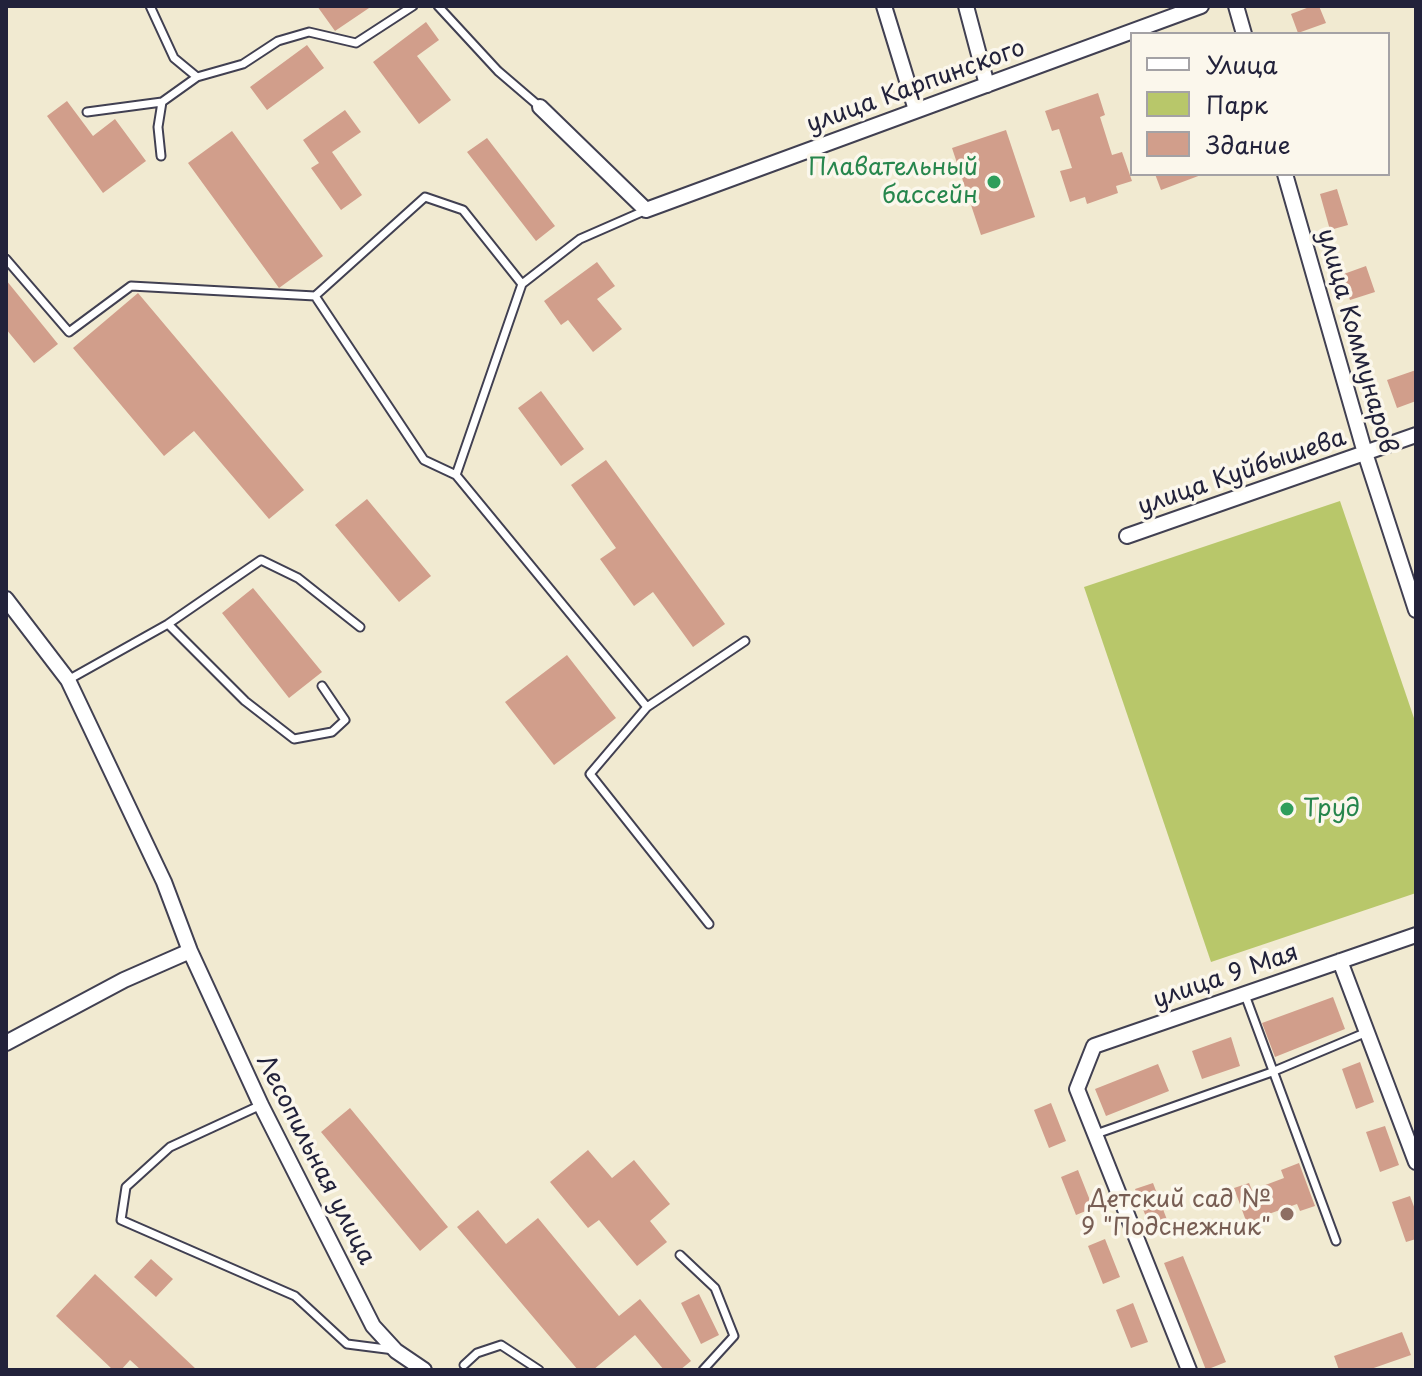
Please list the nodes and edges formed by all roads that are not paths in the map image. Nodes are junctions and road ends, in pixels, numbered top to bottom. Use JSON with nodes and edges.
{"nodes":[{"id":1,"x":150,"y":6,"type":"edge"},
{"id":2,"x":413,"y":6,"type":"edge"},
{"id":3,"x":438,"y":6,"type":"edge"},
{"id":4,"x":884,"y":6,"type":"edge"},
{"id":5,"x":966,"y":6,"type":"edge"},
{"id":6,"x":1201,"y":6,"type":"edge"},
{"id":7,"x":1236,"y":6,"type":"edge"},
{"id":8,"x":1173,"y":11,"type":"edge"},
{"id":9,"x":1243,"y":32,"type":"edge"},
{"id":10,"x":197,"y":77,"type":"junction"},
{"id":11,"x":987,"y":85,"type":"junction"},
{"id":12,"x":162,"y":102,"type":"junction"},
{"id":13,"x":540,"y":107,"type":"joint"},
{"id":14,"x":916,"y":110,"type":"junction"},
{"id":15,"x":87,"y":112,"type":"dead end"},
{"id":16,"x":161,"y":156,"type":"dead end"},
{"id":17,"x":1286,"y":176,"type":"edge"},
{"id":18,"x":646,"y":210,"type":"junction"},
{"id":19,"x":6,"y":259,"type":"edge"},
{"id":20,"x":522,"y":284,"type":"junction"},
{"id":21,"x":315,"y":296,"type":"junction"},
{"id":22,"x":1416,"y":435,"type":"edge"},
{"id":23,"x":1365,"y":453,"type":"junction"},
{"id":24,"x":456,"y":475,"type":"junction"},
{"id":25,"x":1127,"y":536,"type":"dead end"},
{"id":26,"x":6,"y":599,"type":"edge"},
{"id":27,"x":1416,"y":610,"type":"edge"},
{"id":28,"x":168,"y":624,"type":"junction"},
{"id":29,"x":360,"y":627,"type":"dead end"},
{"id":30,"x":745,"y":641,"type":"dead end"},
{"id":31,"x":68,"y":680,"type":"junction"},
{"id":32,"x":322,"y":686,"type":"dead end"},
{"id":33,"x":647,"y":707,"type":"junction"},
{"id":34,"x":709,"y":924,"type":"dead end"},
{"id":35,"x":1416,"y":935,"type":"edge"},
{"id":36,"x":190,"y":951,"type":"junction"},
{"id":37,"x":1340,"y":961,"type":"junction"},
{"id":38,"x":1244,"y":993,"type":"junction"},
{"id":39,"x":1367,"y":1032,"type":"junction"},
{"id":40,"x":6,"y":1043,"type":"edge"},
{"id":41,"x":1272,"y":1072,"type":"junction"},
{"id":42,"x":261,"y":1105,"type":"junction"},
{"id":43,"x":1095,"y":1134,"type":"junction"},
{"id":44,"x":1416,"y":1162,"type":"edge"},
{"id":45,"x":1336,"y":1241,"type":"dead end"},
{"id":46,"x":680,"y":1255,"type":"dead end"},
{"id":47,"x":396,"y":1351,"type":"junction"},
{"id":48,"x":464,"y":1365,"type":"dead end"},
{"id":49,"x":424,"y":1370,"type":"edge"},
{"id":50,"x":539,"y":1370,"type":"edge"},
{"id":51,"x":703,"y":1370,"type":"edge"},
{"id":52,"x":1189,"y":1370,"type":"edge"}],
"edges":[{"from":1,"to":10,"type":"lane"},
{"from":2,"to":10,"type":"lane"},
{"from":3,"to":13,"type":"lane"},
{"from":4,"to":14,"type":"street"},
{"from":5,"to":11,"type":"street"},
{"from":6,"to":8,"type":"street","name":"улица Карпинского"},
{"from":7,"to":9,"type":"street"},
{"from":8,"to":11,"type":"street","name":"улица Карпинского"},
{"from":10,"to":12,"type":"lane"},
{"from":11,"to":14,"type":"street","name":"улица Карпинского"},
{"from":12,"to":15,"type":"lane"},
{"from":12,"to":16,"type":"lane"},
{"from":13,"to":18,"type":"street"},
{"from":14,"to":18,"type":"street","name":"улица Карпинского"},
{"from":17,"to":23,"type":"street","name":"улица Коммунаров"},
{"from":18,"to":20,"type":"lane"},
{"from":19,"to":21,"type":"lane"},
{"from":20,"to":21,"type":"lane"},
{"from":20,"to":24,"type":"lane"},
{"from":21,"to":24,"type":"lane"},
{"from":22,"to":23,"type":"street","name":"улица Куйбышева"},
{"from":23,"to":25,"type":"street","name":"улица Куйбышева"},
{"from":23,"to":27,"type":"street","name":"улица Коммунаров"},
{"from":24,"to":33,"type":"lane"},
{"from":26,"to":31,"type":"street","name":"Лесопильная улица"},
{"from":28,"to":29,"type":"lane"},
{"from":28,"to":31,"type":"lane"},
{"from":28,"to":32,"type":"lane"},
{"from":30,"to":33,"type":"lane"},
{"from":31,"to":36,"type":"street","name":"Лесопильная улица"},
{"from":33,"to":34,"type":"lane"},
{"from":35,"to":37,"type":"street","name":"улица 9 Мая"},
{"from":36,"to":40,"type":"street"},
{"from":36,"to":42,"type":"street","name":"Лесопильная улица"},
{"from":37,"to":38,"type":"street","name":"улица 9 Мая"},
{"from":37,"to":39,"type":"street"},
{"from":38,"to":41,"type":"lane"},
{"from":38,"to":43,"type":"street","name":"улица 9 Мая"},
{"from":39,"to":41,"type":"lane"},
{"from":39,"to":44,"type":"street"},
{"from":41,"to":43,"type":"lane"},
{"from":41,"to":45,"type":"lane"},
{"from":42,"to":47,"type":"street","name":"Лесопильная улица"},
{"from":42,"to":47,"type":"lane"},
{"from":43,"to":52,"type":"street"},
{"from":46,"to":51,"type":"lane"},
{"from":47,"to":49,"type":"street","name":"Лесопильная улица"},
{"from":48,"to":50,"type":"lane"}]}
